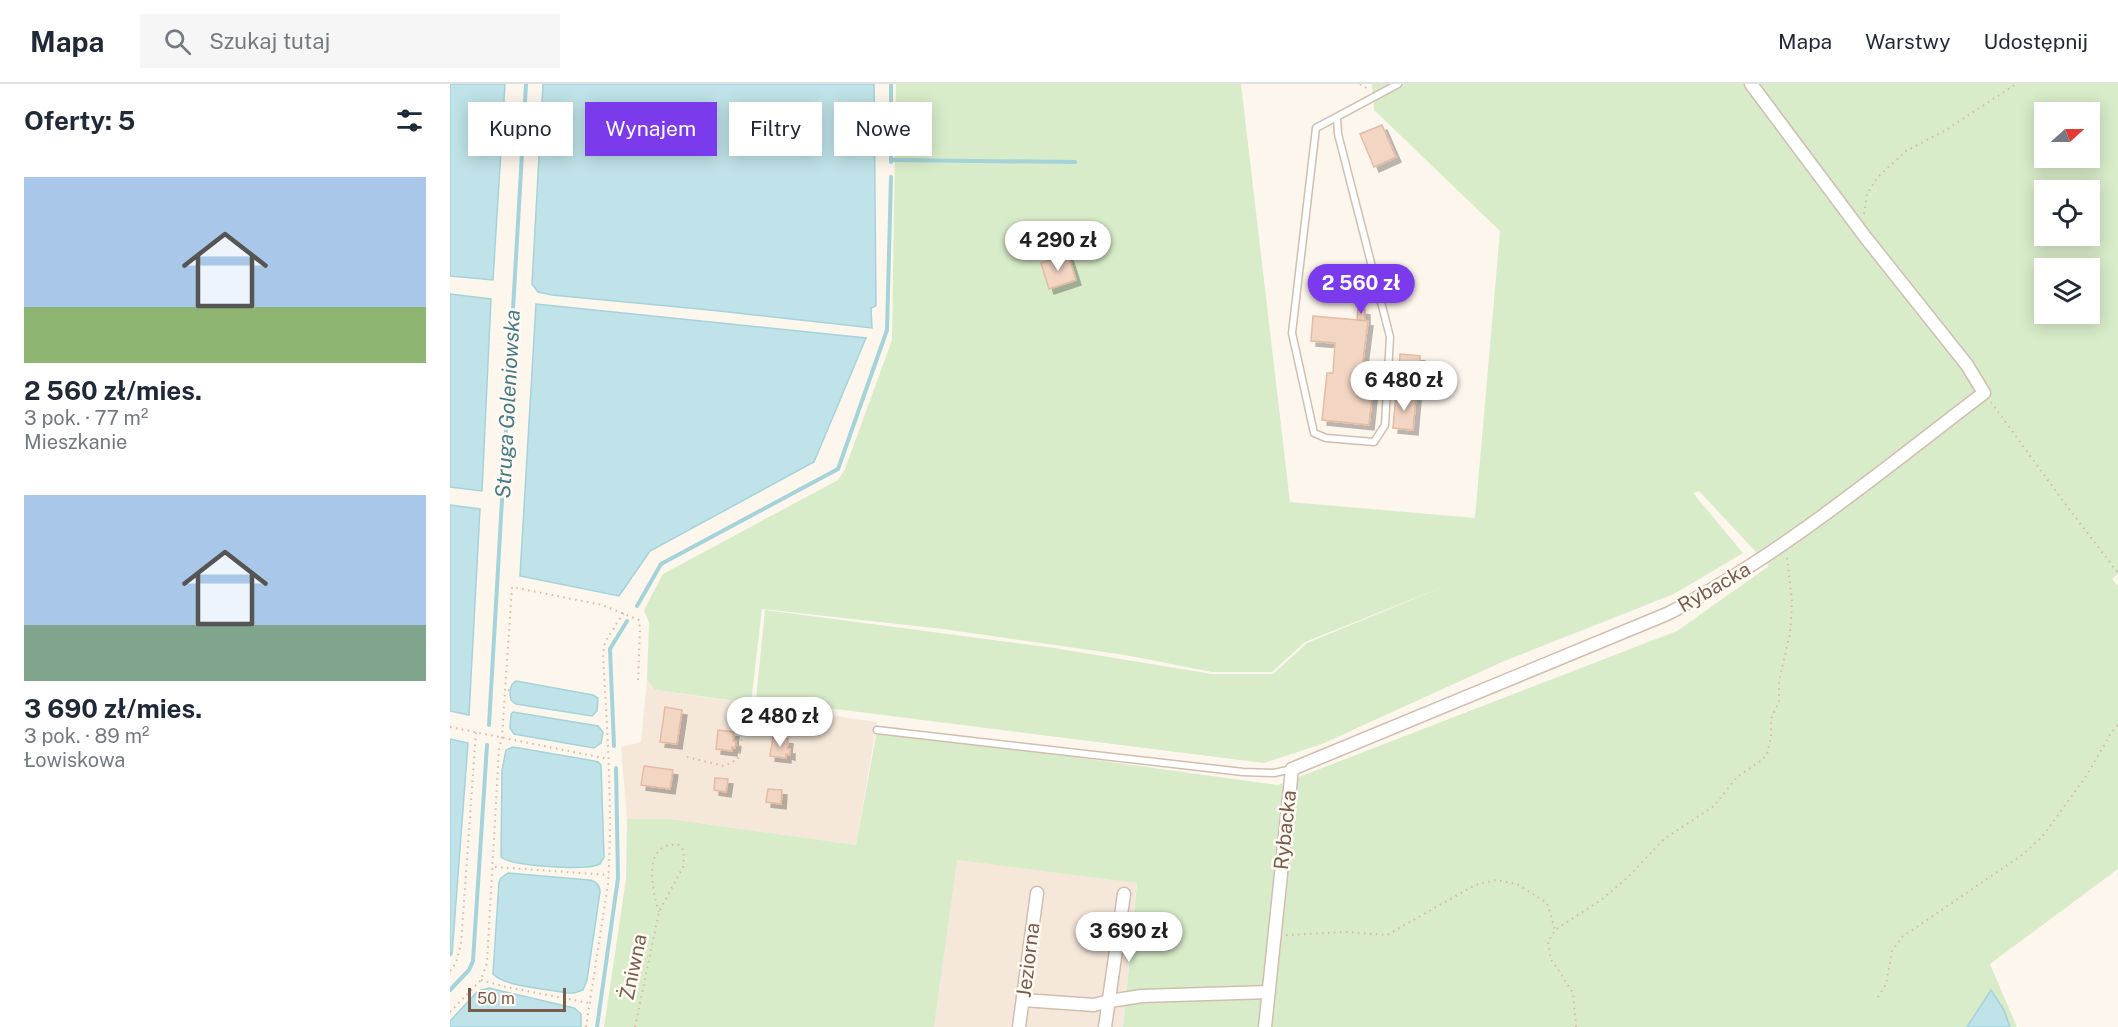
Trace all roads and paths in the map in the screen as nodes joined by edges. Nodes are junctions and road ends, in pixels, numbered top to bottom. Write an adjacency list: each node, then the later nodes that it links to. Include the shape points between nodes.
1 (1398, 84): 4 (lane)
2 (1750, 84): 6 (street, via 1967,365)
3 (2016, 84): 5 (path, via 1906,151 1877,178 1867,194)
4 (1337, 117): 4 (lane, via 1316,128 1292,333 1314,433 1326,438 1374,442 1385,425 1390,337 1338,134)
5 (1863, 217)
6 (1984, 393): 7 (street, Rybacka); 8 (path)
7 (1786, 542): 19 (street, Rybacka, via 1712,591 1668,614); 25 (path, via 1792,602 1790,634 1767,754 1737,777 1714,806 1664,839 1601,900)
8 (2118, 573)
9 (624, 612): 10 (path, via 639,620); 16 (path, via 512,587); 18 (path, via 605,642 603,654)
10 (638, 681)
11 (753, 716): 17 (path, via 744,726 738,759 724,765)
12 (2118, 725): 30 (path, via 2042,837 2022,855 1902,937 1892,951 1886,984)
13 (450, 727): 15 (path)
14 (877, 730): 19 (lane, via 1243,772)
15 (476, 732): 16 (path); 27 (path, via 461,944)
16 (502, 737): 18 (path); 20 (path)
17 (687, 757)
18 (608, 759): 21 (path)
19 (1292, 769): 26 (street, Rybacka)
20 (494, 866): 21 (path); 28 (path, via 487,963)
21 (609, 875): 33 (path)
22 (1037, 893): 31 (street, Jeziorna)
23 (1124, 894): 32 (street)
24 (658, 912): 24 (path, Żniwna, via 650,874 663,847 680,845 682,867); 36 (path, Żniwna)
25 (1555, 930): 26 (path, via 1547,903 1517,884 1496,880 1475,885 1387,935 1347,932); 40 (path, via 1548,942 1551,959 1574,993)
26 (1274, 936): 29 (street, Rybacka)
27 (450, 972)
28 (480, 980): 33 (path); 34 (path)
29 (1269, 992): 32 (street); 39 (street, Rybacka)
30 (1878, 998)
31 (1023, 1000): 32 (street, via 1094,1005); 37 (street, Jeziorna)
32 (1109, 1000): 38 (street)
33 (589, 1003): 35 (path)
34 (450, 1012)
35 (586, 1027)
36 (635, 1027)
37 (1020, 1027)
38 (1105, 1027)
39 (1265, 1027)
40 (1576, 1027)

